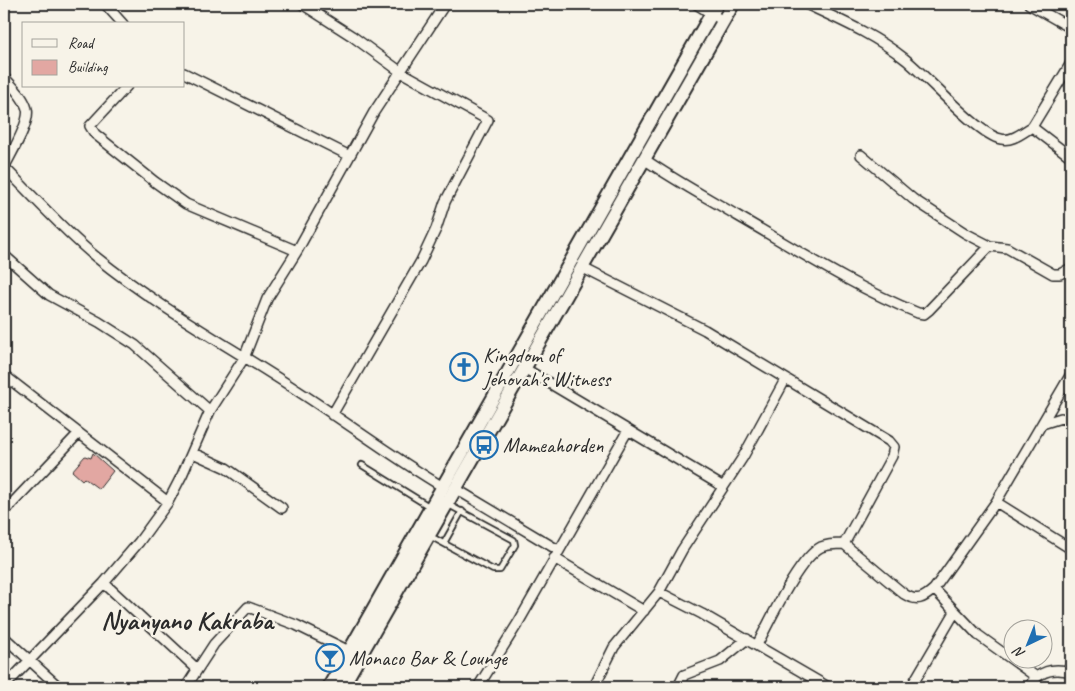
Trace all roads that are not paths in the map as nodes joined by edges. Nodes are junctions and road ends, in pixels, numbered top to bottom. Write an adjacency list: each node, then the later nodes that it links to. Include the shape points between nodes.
1 (105, 4): 12 (street)
2 (302, 4): 10 (street)
3 (321, 4): 10 (street)
4 (444, 4): 15 (street)
5 (696, 4): 9 (street)
6 (733, 4): 11 (street)
7 (806, 4): 19 (street, via 881,41 906,59 991,135 1002,140 1010,139)
8 (1029, 4): 13 (street)
9 (714, 8): 11 (street); 46 (street)
10 (314, 12): 15 (street)
11 (723, 21): 23 (street)
12 (121, 22)
13 (1071, 28)
14 (1071, 63): 19 (street)
15 (401, 72): 20 (street); 37 (street, via 488,120 445,202 421,261)
16 (185, 74): 20 (street)
17 (4, 77): 24 (street, via 28,111)
18 (125, 88): 26 (street, via 90,126 95,134 186,204)
19 (1032, 127): 22 (street)
20 (348, 155): 26 (street)
21 (861, 155): 25 (street, via 913,199)
22 (1071, 156)
23 (644, 159): 25 (street, via 848,281 918,313 924,314 929,310); 28 (street)
24 (4, 167): 30 (street, via 79,243 172,311)
25 (990, 246): 29 (street, via 1007,248 1053,274)
26 (297, 251): 30 (street, via 267,298)
27 (4, 255): 36 (street, via 49,295 135,345)
28 (581, 268): 31 (street); 34 (street, via 705,330)
29 (1071, 268)
30 (244, 358): 36 (street); 37 (street)
31 (524, 368): 41 (street); 46 (street)
32 (1071, 374): 35 (street)
33 (4, 375): 42 (street)
34 (785, 380): 45 (street, via 743,457); 56 (street, via 882,436 894,447 889,464)
35 (1055, 404): 38 (street); 40 (street)
36 (210, 411): 43 (street)
37 (332, 415): 46 (street)
38 (1062, 418): 39 (street); 40 (street)
39 (1071, 421)
40 (1042, 424): 48 (street)
41 (628, 430): 45 (street); 58 (street)
42 (78, 434): 47 (street); 53 (street)
43 (192, 453): 47 (street); 50 (street, via 226,468)
44 (362, 465): 51 (lane)
45 (722, 486): 61 (street)
46 (449, 488): 49 (street); 51 (street); 58 (street)
47 (168, 502): 59 (street)
48 (996, 502): 57 (street); 60 (street)
49 (447, 504): 52 (lane); 54 (street)
50 (282, 508)
51 (431, 508): 67 (street)
52 (462, 511): 55 (lane); 55 (lane, via 514,540 515,545 504,566 493,570)
53 (4, 512)
54 (429, 535): 55 (lane); 76 (street)
55 (444, 543)
56 (844, 544): 60 (street, via 910,598 920,599); 66 (street, via 823,546 807,559)
57 (1071, 548)
58 (556, 554): 62 (street); 77 (street)
59 (104, 583): 68 (street); 69 (street)
60 (934, 589): 63 (street)
61 (659, 592): 62 (street); 65 (street)
62 (644, 611): 78 (street, via 614,647)
63 (955, 612): 71 (street, via 978,635); 81 (street)
64 (4, 637): 68 (street)
65 (747, 639): 66 (street); 79 (street, via 720,661 684,675)
66 (757, 645): 80 (street)
67 (349, 651): 69 (street, via 296,625 248,607 214,644); 75 (street)
68 (29, 661): 72 (street); 73 (street)
69 (197, 669): 74 (street)
70 (1071, 672): 71 (street, via 1056,670)
71 (1035, 676): 82 (street)
72 (4, 686)
73 (59, 687)
74 (186, 687)
75 (328, 687)
76 (342, 687)
77 (478, 687)
78 (594, 687)
79 (678, 687)
80 (828, 687)
81 (912, 687)
82 (1028, 687)

